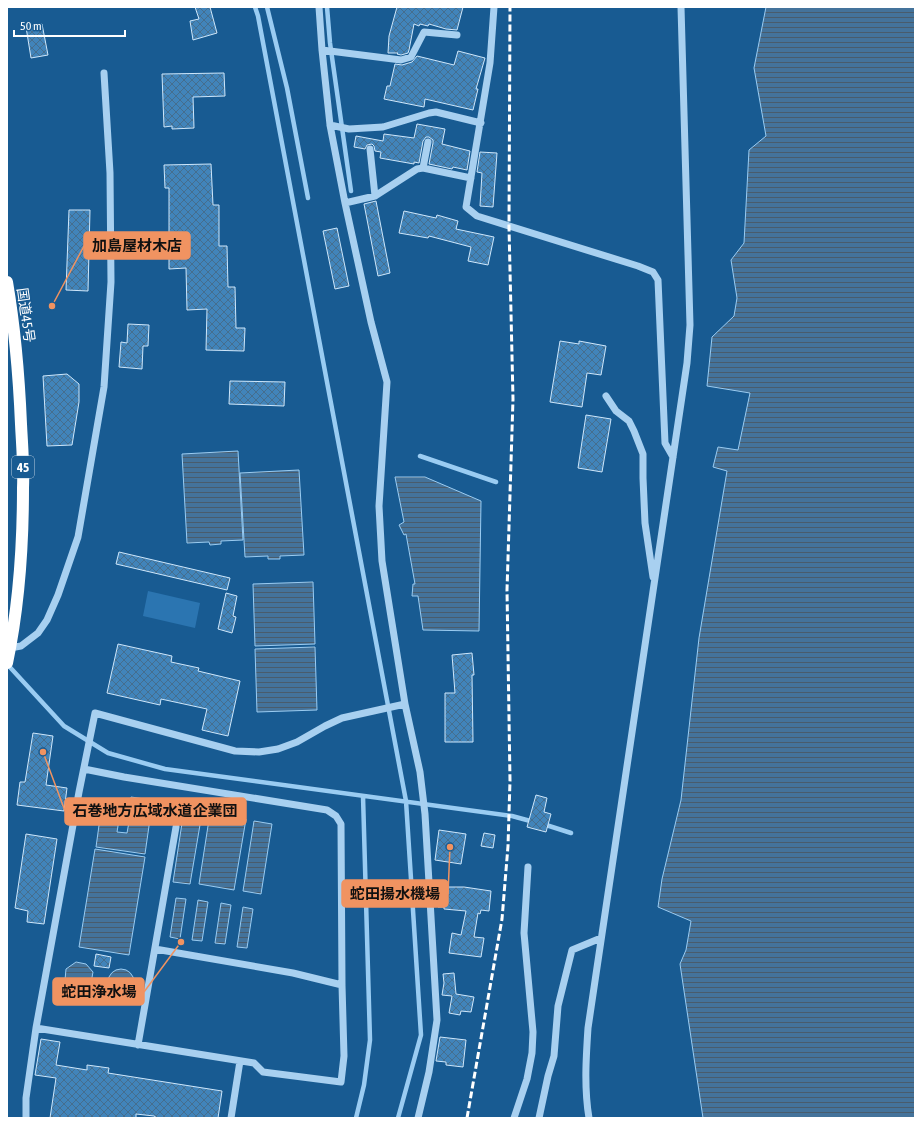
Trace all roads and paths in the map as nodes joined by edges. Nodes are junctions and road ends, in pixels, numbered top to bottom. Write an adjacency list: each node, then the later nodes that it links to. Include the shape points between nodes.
1 (319, 7): 5 (street)
2 (494, 7): 7 (street, via 490,63)
3 (681, 7): 17 (street, via 690,325)
4 (457, 35): 5 (street, via 424,32 411,57 401,60)
5 (323, 50): 8 (street)
6 (104, 73): 19 (street, via 110,173 111,282 104,387 78,537 58,595 38,633)
7 (480, 123): 8 (street, via 436,112 389,126 349,129); 12 (street)
8 (330, 125): 14 (street)
9 (428, 142): 11 (street)
10 (370, 149): 13 (street)
11 (423, 168): 12 (street); 13 (street, via 417,168)
12 (472, 178): 17 (street, via 466,207 477,216 638,266 652,272 658,280 664,443)
13 (375, 196): 14 (street)
14 (345, 203): 20 (street, via 387,382 379,506 382,561)
15 (7, 282): 19 (highway, 国道45号 / 45, via 14,320 24,487 20,555)
16 (606, 396): 18 (street, via 616,411 629,421 643,454 645,523)
17 (673, 457): 18 (street)
18 (654, 585): 24 (street)
19 (9, 654)
20 (405, 704): 21 (street, via 342,718 297,742 259,752 235,751 95,713); 32 (street, via 420,772 425,814 436,1020 429,1072)
21 (84, 768): 26 (street, via 124,778 327,810 336,816 341,824); 27 (street)
22 (176, 827): 25 (street)
23 (528, 867): 33 (street, via 524,933 533,1032 532,1053 527,1079)
24 (601, 938): 34 (street, via 572,950 558,1006 554,1056); 35 (street, via 585,1065)
25 (155, 949): 26 (street, via 293,973); 28 (street)
26 (342, 985): 29 (street, via 344,1056 341,1082 264,1072 254,1064)
27 (36, 1028): 28 (street); 30 (street, via 26,1098)
28 (138, 1045): 29 (street)
29 (240, 1061): 31 (street)
30 (26, 1118)
31 (231, 1118)
32 (418, 1118)
33 (514, 1118)
34 (539, 1118)
35 (589, 1118)

